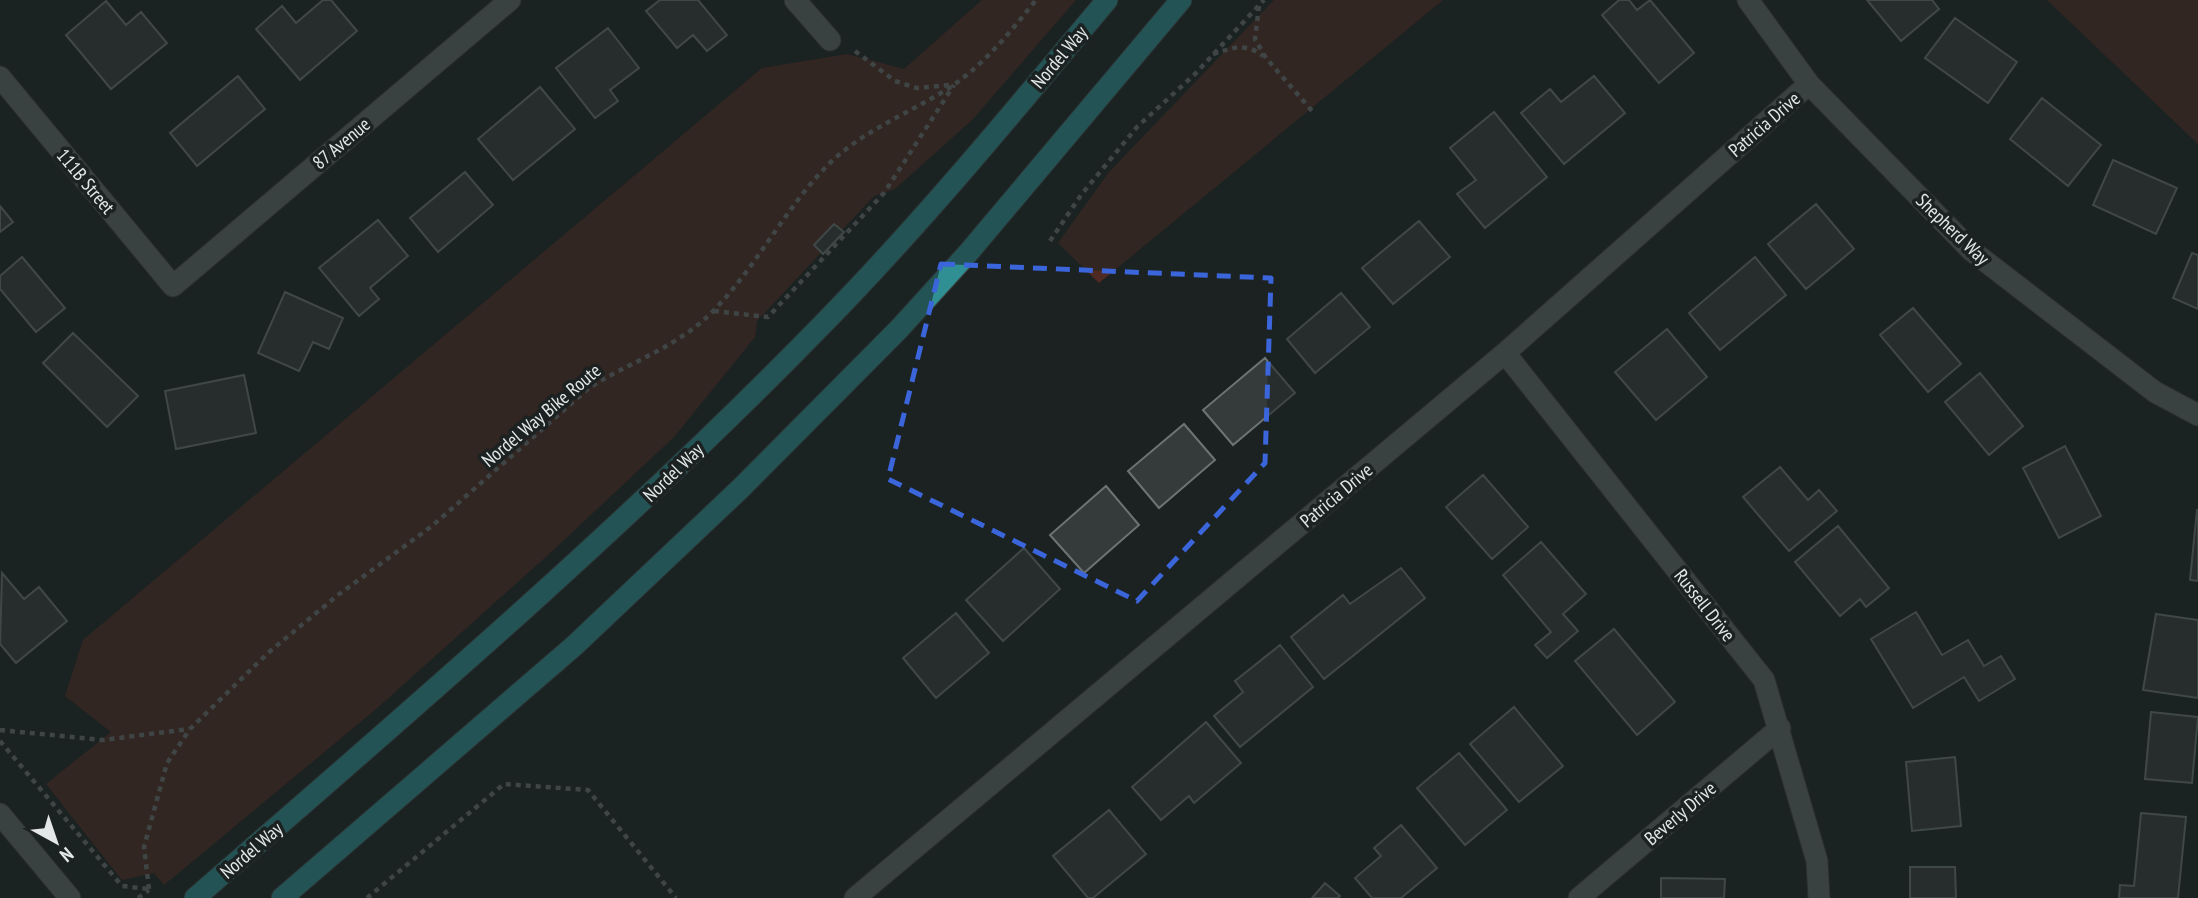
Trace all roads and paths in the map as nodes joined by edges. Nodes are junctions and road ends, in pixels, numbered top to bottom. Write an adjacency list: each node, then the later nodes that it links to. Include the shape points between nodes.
1 (510, 0): 17 (street, 87 Avenue)
2 (795, 0): 9 (street)
3 (1037, 0): 13 (path, Nordel Way Bike Route, via 981,63)
4 (1107, 0): 29 (main road, Nordel Way, via 908,231 755,392 530,607)
5 (1181, 0): 30 (main road, via 969,252 740,489 574,646)
6 (1264, 0): 8 (path)
7 (1748, 0): 14 (street, Shepherd Way)
8 (1259, 5): 10 (path); 11 (path, via 1255,39)
9 (830, 40): 13 (path, via 864,55 895,81 917,88)
10 (1211, 54): 11 (path, via 1252,47); 16 (path, via 1137,127)
11 (1266, 58): 15 (path)
12 (0, 77): 17 (street, 111B Street)
13 (954, 84): 18 (path, Nordel Way Bike Route, via 883,124 833,161); 18 (path, via 884,193 768,317)
14 (1809, 84): 19 (street, Patricia Drive); 20 (street, Shepherd Way, via 1972,251 2155,392)
15 (1312, 112)
16 (1050, 241)
17 (173, 286)
18 (714, 311): 22 (path, Nordel Way Bike Route, via 671,345 589,388 432,526 270,652)
19 (1506, 353): 21 (street, Russell Drive, via 1764,680); 33 (street, Patricia Drive)
20 (2198, 415)
21 (1780, 728): 34 (street, Beverly Drive); 35 (street, Russell Drive, via 1817,861)
22 (190, 729): 23 (path, via 103,740); 26 (path, Nordel Way Bike Route, via 167,763 144,847)
23 (0, 730)
24 (0, 741): 26 (path, via 122,886)
25 (0, 814): 27 (street)
26 (149, 889): 28 (path)
27 (70, 898)
28 (138, 898)
29 (195, 898)
30 (282, 898)
31 (367, 898): 32 (path, via 504,784 588,790)
32 (676, 898)
33 (855, 898)
34 (1579, 898)
35 (1819, 898)

